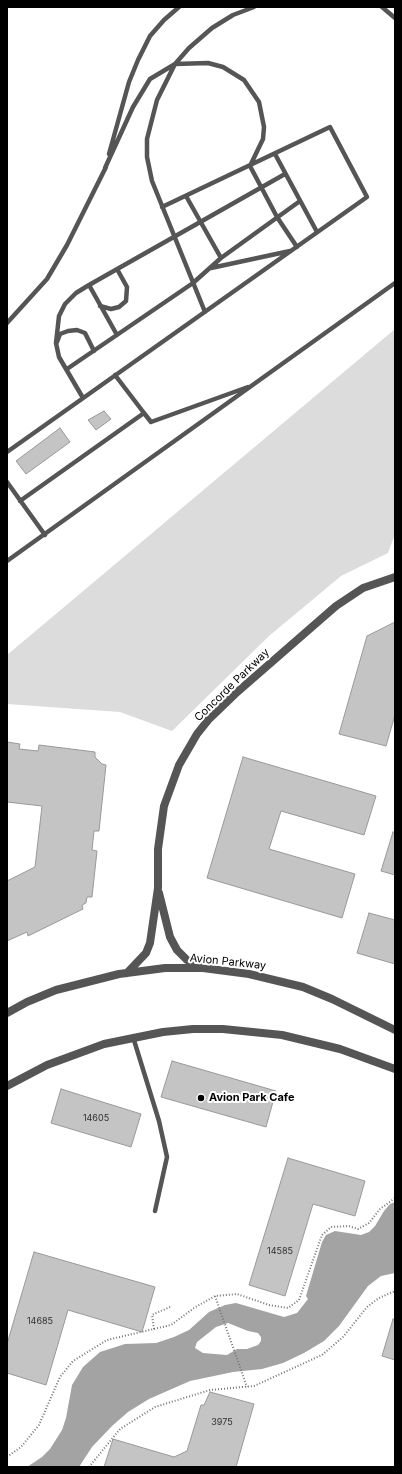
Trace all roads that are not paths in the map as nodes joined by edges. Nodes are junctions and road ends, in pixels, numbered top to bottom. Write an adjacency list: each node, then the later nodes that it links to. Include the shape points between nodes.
1 (179, 7): 8 (lane, via 150,36 138,60 129,82)
2 (254, 7): 5 (lane, via 233,15 212,28)
3 (382, 7): 4 (lane)
4 (395, 18)
5 (175, 64): 7 (lane, via 208,63 223,67 244,80 253,92 259,102 264,127 263,139); 8 (lane, via 150,80 142,90); 13 (lane, via 156,100 148,139 147,157 152,181)
6 (275, 154): 7 (lane); 9 (lane); 16 (lane, via 330,127 367,197)
7 (250, 166): 10 (lane); 11 (lane)
8 (105, 168): 28 (lane, via 68,245 47,279)
9 (285, 174): 10 (lane); 12 (lane)
10 (261, 188): 14 (lane); 15 (lane)
11 (186, 196): 13 (lane); 15 (lane)
12 (300, 201): 14 (lane); 16 (lane)
13 (162, 207): 17 (lane)
14 (278, 218): 18 (lane); 20 (lane)
15 (200, 222): 17 (lane); 20 (lane)
16 (317, 232): 18 (lane)
17 (174, 237): 22 (lane); 23 (lane)
18 (297, 247): 19 (lane)
19 (291, 250): 21 (lane); 27 (lane)
20 (221, 258): 21 (lane)
21 (210, 268): 23 (lane)
22 (117, 269): 25 (lane); 26 (lane, via 127,287 126,301 111,309)
23 (193, 283): 27 (lane); 29 (lane)
24 (395, 283): 34 (lane)
25 (89, 285): 26 (lane); 30 (lane, via 65,304 59,316)
26 (100, 306): 29 (lane)
27 (205, 312): 33 (lane)
28 (7, 323)
29 (117, 335): 31 (lane)
30 (56, 343): 31 (lane, via 60,334 77,330 85,334); 32 (lane, via 59,357)
31 (94, 351): 32 (lane)
32 (67, 369): 35 (lane)
33 (115, 375): 35 (lane); 36 (lane)
34 (253, 385): 36 (lane, via 151,422); 40 (lane)
35 (83, 398): 37 (lane)
36 (144, 413): 39 (lane)
37 (7, 452)
38 (7, 482): 39 (lane)
39 (20, 501): 40 (lane)
40 (45, 535): 41 (lane)
41 (7, 561)
42 (395, 576): 43 (street, Concorde Parkway, via 363,588 336,606 209,719 179,765 164,806 158,849)
43 (158, 888): 44 (street, Concorde Parkway, via 170,937 177,950 186,960); 45 (street, Concorde Parkway, via 150,944)
44 (203, 968): 45 (street, Avion Parkway, via 165,968); 47 (street, Avion Parkway, via 249,974 303,987)
45 (127, 973): 46 (street, Avion Parkway, via 56,990)
46 (7, 1013)
47 (395, 1030)
48 (133, 1037): 49 (street, via 193,1029 252,1031 311,1041); 50 (street, via 75,1053); 51 (lane, via 159,1120 166,1157)
49 (395, 1069)
50 (7, 1086)
51 (155, 1211)

